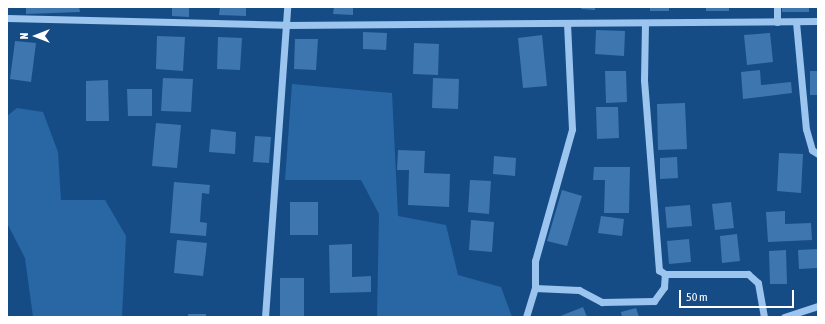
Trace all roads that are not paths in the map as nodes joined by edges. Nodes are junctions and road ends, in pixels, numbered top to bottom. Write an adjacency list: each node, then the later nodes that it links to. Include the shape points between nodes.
1 (287, 7): 9 (street)
2 (777, 7): 5 (street)
3 (7, 18): 9 (street)
4 (818, 21): 6 (street)
5 (777, 22): 6 (street); 8 (street)
6 (796, 22): 10 (street, via 806,129 812,150)
7 (567, 23): 8 (street); 9 (street); 12 (street, via 572,129 536,261)
8 (645, 23): 11 (street, via 644,80 655,241 657,263)
9 (285, 25): 14 (street)
10 (818, 154)
11 (665, 274): 12 (street, via 664,287 654,301 648,302 602,302 579,290); 16 (street, via 748,274 758,283)
12 (535, 288): 15 (street)
13 (818, 306): 17 (street)
14 (265, 317)
15 (526, 317)
16 (764, 317)
17 (784, 317)

